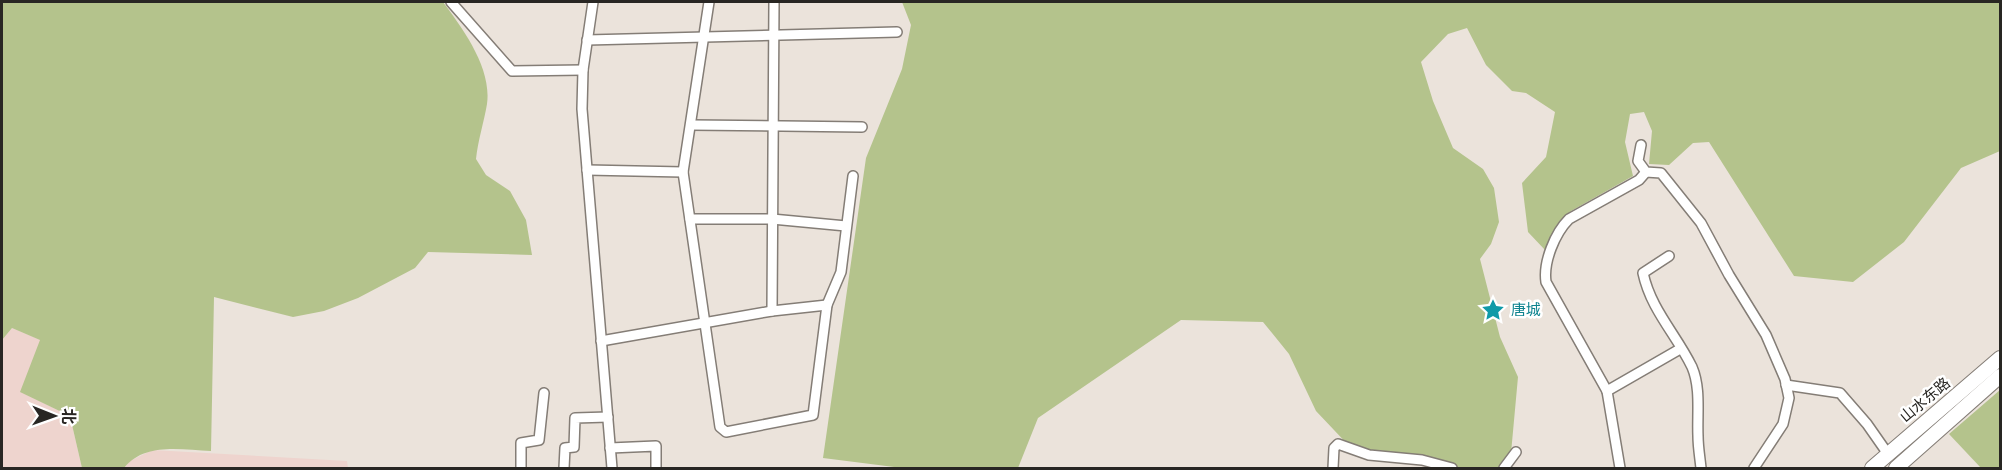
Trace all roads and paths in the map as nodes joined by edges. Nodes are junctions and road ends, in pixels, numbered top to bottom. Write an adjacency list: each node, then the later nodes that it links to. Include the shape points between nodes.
1 (451, 2): 9 (street, via 512,71)
2 (593, 2): 8 (street)
3 (709, 2): 7 (street)
4 (774, 2): 6 (street)
5 (897, 32): 6 (street)
6 (774, 35): 7 (street); 10 (street)
7 (704, 37): 8 (street); 11 (street)
8 (587, 40): 9 (street)
9 (583, 70): 14 (street)
10 (772, 124): 11 (street); 12 (street); 19 (street)
11 (691, 125): 15 (street)
12 (862, 127)
13 (1641, 145): 16 (street, via 1638,161)
14 (587, 170): 15 (street); 25 (street)
15 (683, 172): 18 (street)
16 (1646, 172): 29 (street, via 1661,173 1701,223 1766,335); 30 (street, via 1639,180 1569,219 1544,270 1546,282)
17 (853, 177): 20 (street)
18 (690, 219): 19 (street); 24 (street)
19 (772, 219): 20 (street); 23 (street)
20 (846, 226): 22 (street, via 840,272)
21 (1669, 256): 26 (street, via 1643,273 1647,290)
22 (827, 305): 23 (street); 24 (street, via 812,417 726,432 720,427)
23 (771, 311): 24 (street)
24 (705, 323): 25 (street)
25 (601, 341): 32 (street)
26 (1680, 350): 30 (street); 44 (street, via 1692,368 1698,399)
27 (2001, 358): 35 (highway, 山水东路)
28 (2001, 376): 47 (highway, 山水东路)
29 (1786, 385): 35 (street, via 1840,393); 45 (street, via 1789,398 1783,424)
30 (1607, 391): 43 (street)
31 (544, 393): 36 (street, via 539,440 521,443)
32 (608, 417): 33 (street); 37 (street, via 575,418 574,447 565,448)
33 (610, 448): 38 (street); 39 (street, via 656,446)
34 (1516, 452): 42 (street)
35 (1888, 454): 46 (highway, 山水东路)
36 (521, 468)
37 (564, 468)
38 (612, 468)
39 (656, 468)
40 (1333, 468): 41 (street, via 1334,448 1338,444 1369,455 1422,460)
41 (1452, 468)
42 (1504, 468)
43 (1620, 468)
44 (1701, 468)
45 (1754, 468)
46 (1872, 468)
47 (1896, 468)

